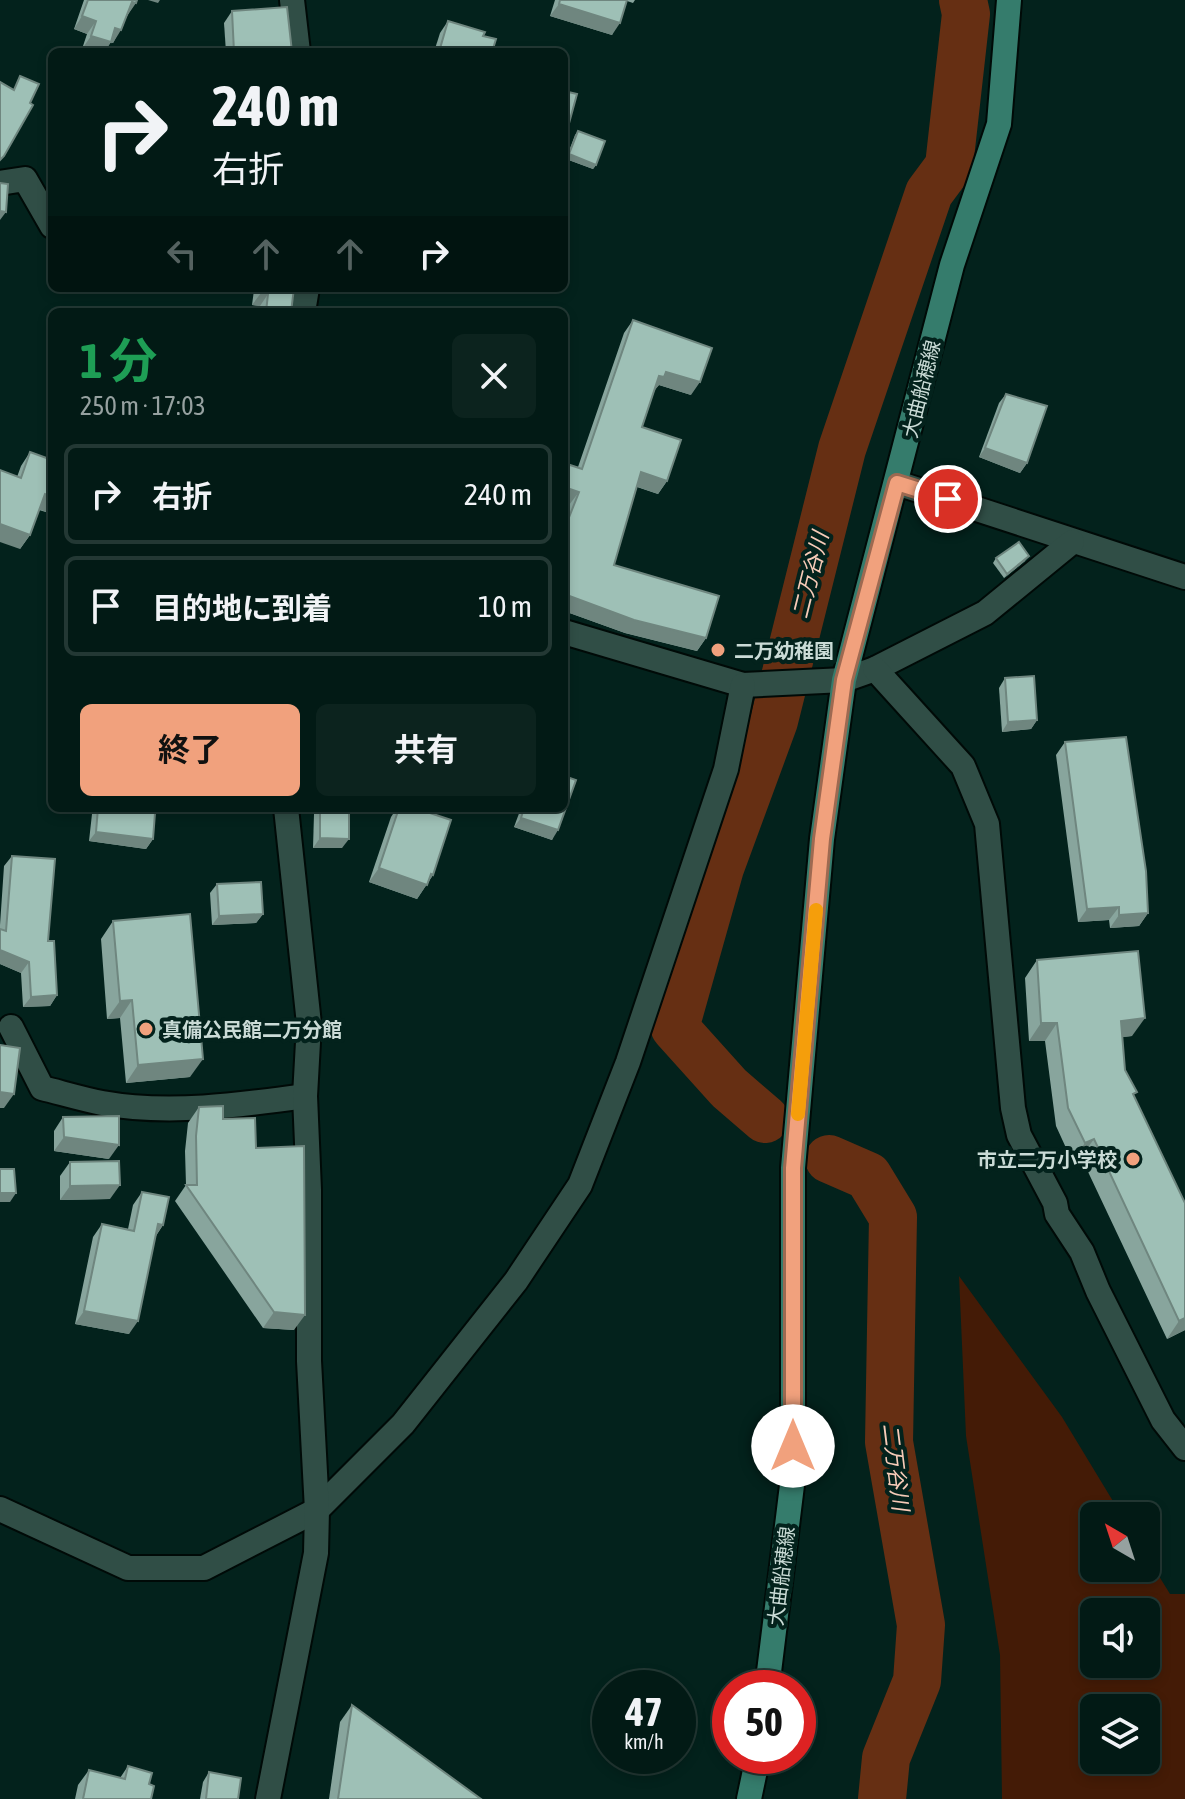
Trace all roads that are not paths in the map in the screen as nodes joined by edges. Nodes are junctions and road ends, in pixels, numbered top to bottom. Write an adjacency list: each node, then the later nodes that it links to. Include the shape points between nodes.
1 (292, 0): 3 (street)
2 (1009, 0): 6 (main road, 大曲船穂線, via 999,124 952,265)
3 (298, 48)
4 (0, 183): 5 (street, via 25,179)
5 (48, 219)
6 (897, 483): 7 (street); 11 (main road, 大曲船穂線)
7 (1072, 542): 8 (street); 10 (street, via 985,613)
8 (1185, 577)
9 (568, 633): 12 (street)
10 (875, 669): 11 (street); 16 (street, via 963,766 987,824 1019,1135 1163,1420)
11 (844, 680): 12 (street); 19 (main road, 大曲船穂線, via 822,839 793,1168 793,1477)
12 (743, 685): 18 (street, via 721,783 628,1062 580,1185 516,1281 403,1424)
13 (286, 812): 15 (street, via 309,1024)
14 (11, 1027): 15 (street, via 42,1088 104,1103 169,1108)
15 (305, 1096): 18 (street)
16 (1185, 1448)
17 (0, 1509): 18 (street, via 128,1568 204,1568)
18 (317, 1510): 21 (street, via 316,1553)
19 (769, 1670)
20 (754, 1774): 22 (main road)
21 (268, 1799)
22 (749, 1799)

